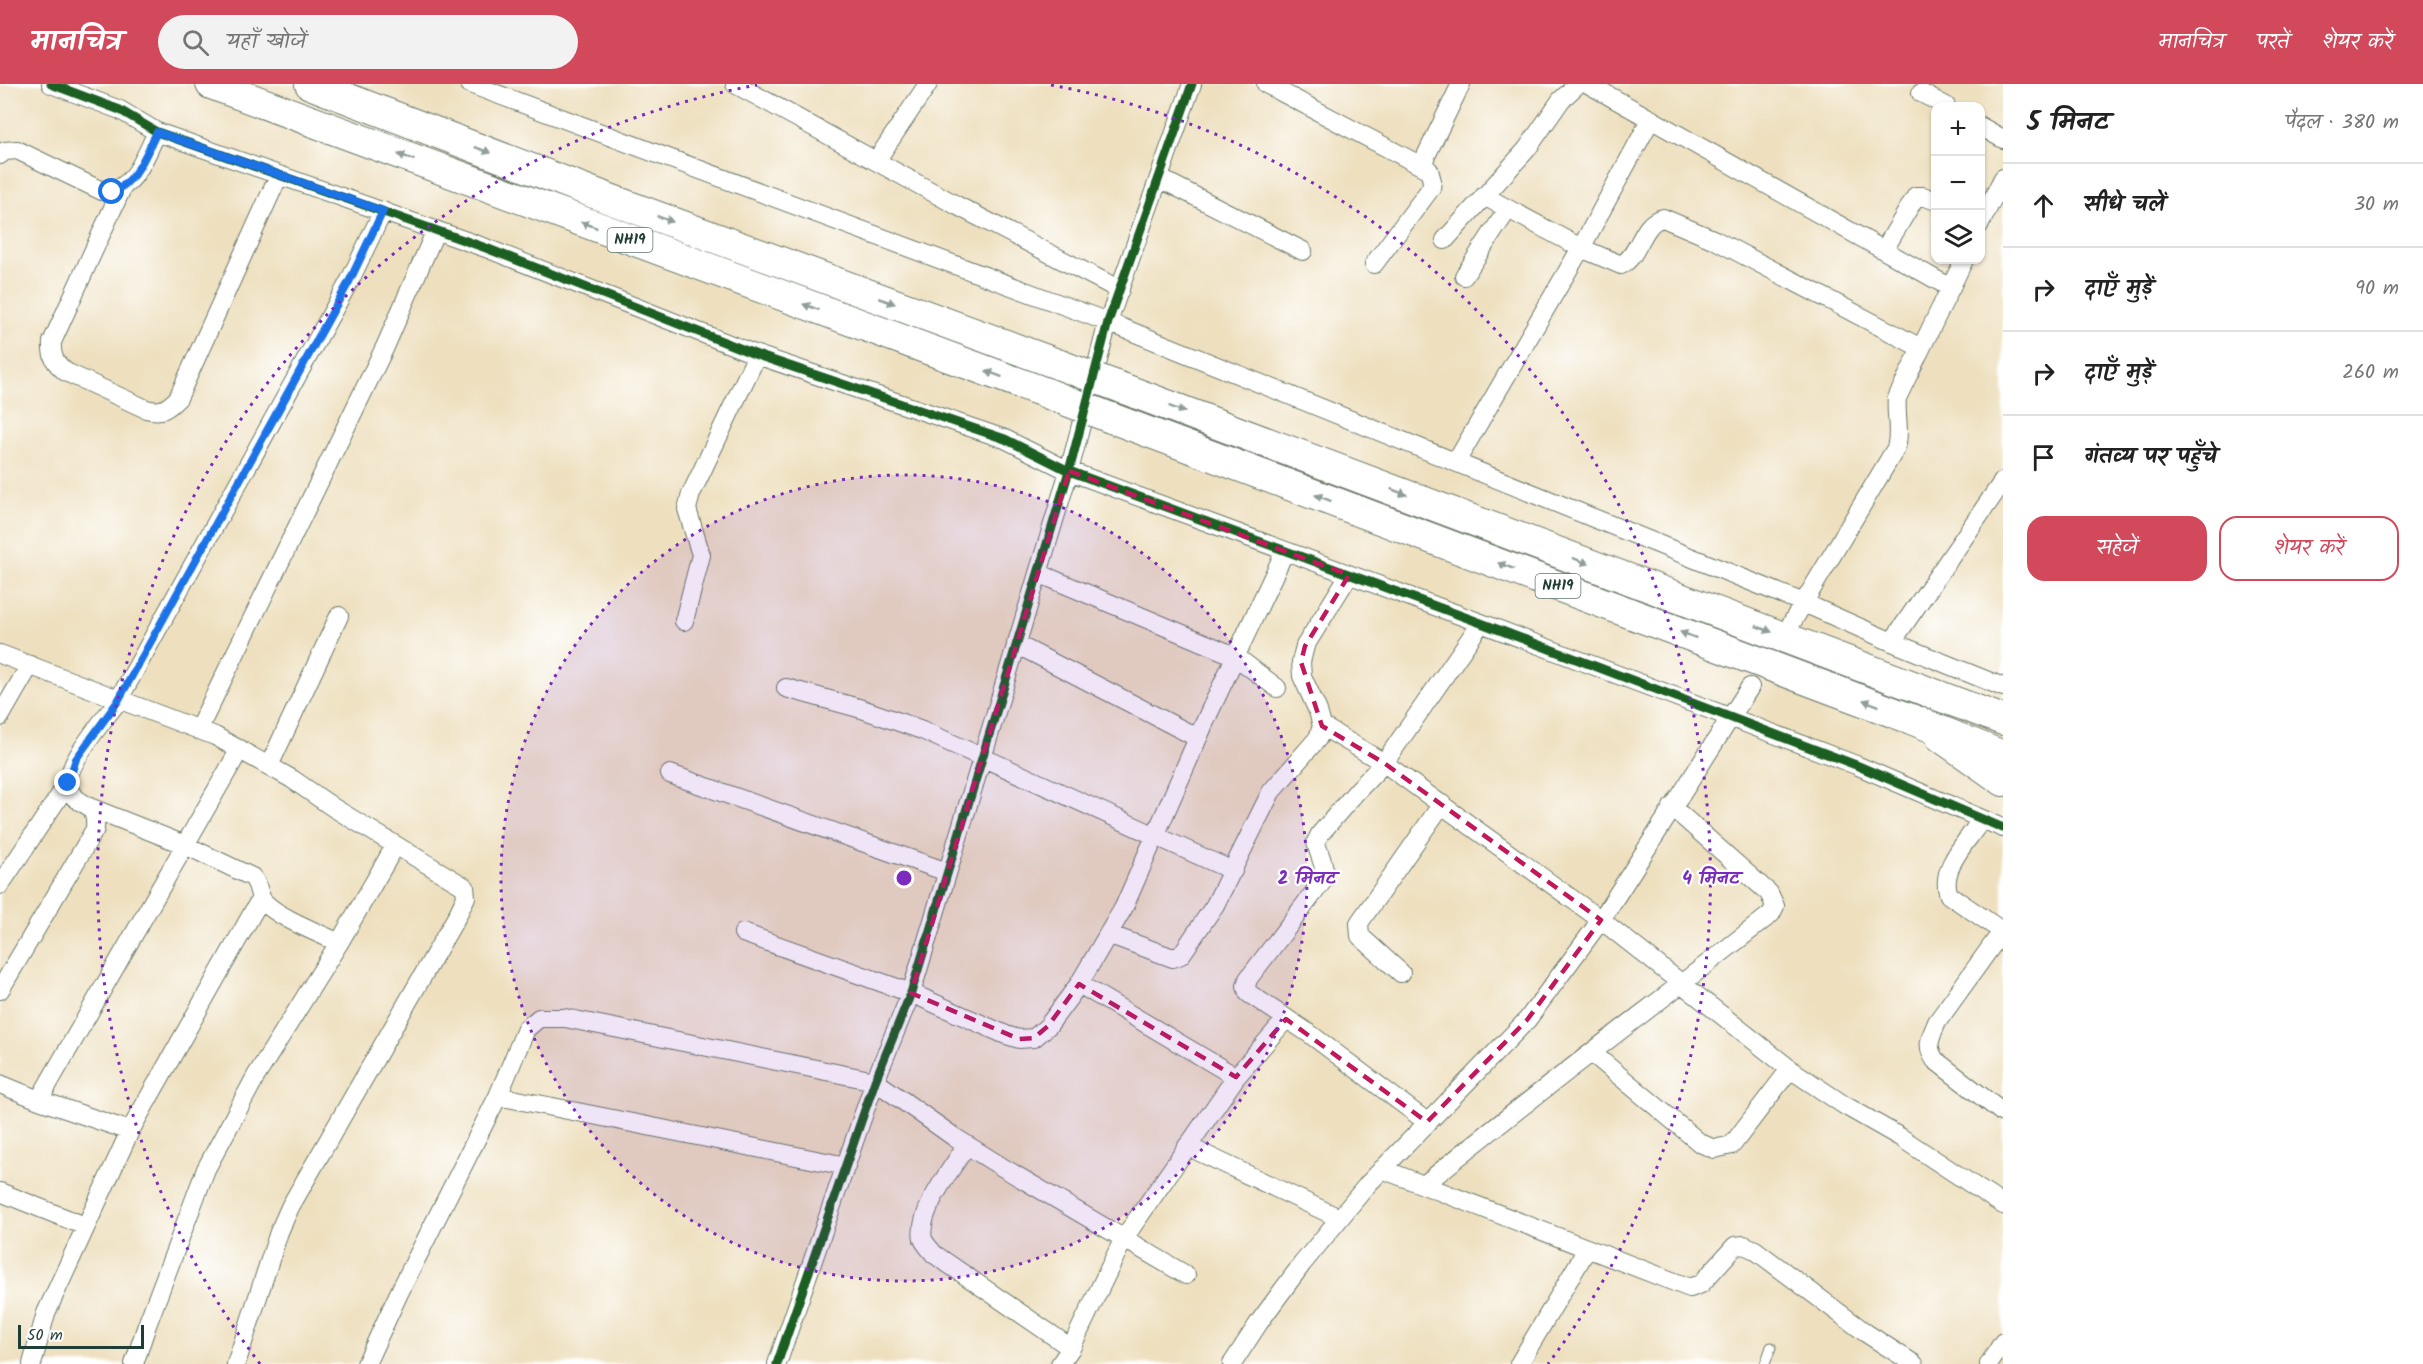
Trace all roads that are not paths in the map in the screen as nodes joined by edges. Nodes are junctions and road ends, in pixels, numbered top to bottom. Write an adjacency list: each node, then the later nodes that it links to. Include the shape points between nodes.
1 (51, 84): 17 (street, via 120,110)
2 (211, 84): 68 (highway, NH19, one-way to 2, bridge)
3 (310, 84): 67 (highway, NH19, one-way to 67, bridge)
4 (470, 84): 12 (street)
5 (735, 84): 20 (street)
6 (928, 84): 20 (street)
7 (1192, 84): 23 (street)
8 (1266, 84): 21 (street)
9 (1461, 84): 21 (street)
10 (1578, 84): 26 (street)
11 (1590, 84): 15 (street)
12 (492, 88): 41 (street)
13 (1921, 93): 14 (street)
14 (1938, 102)
15 (1651, 119): 33 (street); 34 (street)
16 (1985, 129): 18 (street)
17 (157, 132): 22 (street); 25 (street, via 133,178)
18 (2003, 139)
19 (0, 155): 25 (street, via 17,150 102,191)
20 (876, 161): 40 (street)
21 (1422, 164): 36 (street, via 1429,170 1431,188)
22 (279, 175): 25 (street, via 178,398 166,410 156,411 146,410 66,372 51,355 52,342); 29 (street)
23 (1159, 178): 35 (street); 40 (street)
24 (2003, 178): 30 (street)
25 (123, 188)
26 (1484, 196): 28 (street); 32 (street)
27 (1931, 199): 34 (street, via 1916,196 1911,201)
28 (1508, 209): 33 (street); 38 (street)
29 (383, 211): 31 (street); 64 (street, via 350,280)
30 (1985, 213)
31 (436, 230): 43 (street); 70 (street, via 385,347)
32 (1445, 240)
33 (1581, 248): 42 (street, via 1621,265 1628,262 1651,223 1663,218 1715,240); 44 (street)
34 (1884, 250): 39 (street)
35 (1303, 251)
36 (1374, 264)
37 (1962, 264): 39 (street)
38 (1464, 276)
39 (1951, 288): 42 (street)
40 (1119, 290): 41 (street)
41 (1108, 322): 44 (street); 45 (street)
42 (1921, 348): 50 (street, via 1897,398 1900,434 1896,448)
43 (757, 355): 45 (street, via 1005,439); 52 (street, via 691,494 687,509 701,555)
44 (1456, 462): 50 (street)
45 (1069, 471): 47 (street); 48 (street)
46 (2003, 481): 55 (street)
47 (1285, 551): 49 (street); 58 (street)
48 (1038, 573): 56 (street); 58 (street)
49 (1349, 575): 53 (street); 69 (street, via 1305,646 1301,662 1302,676)
50 (1804, 603): 54 (street); 55 (street)
51 (339, 616): 76 (street)
52 (684, 621)
53 (1481, 623): 66 (street); 75 (street)
54 (1791, 624)
55 (1892, 642): 61 (street)
56 (1016, 644): 71 (street); 73 (street)
57 (0, 654): 59 (street)
58 (1235, 656): 63 (street); 71 (street)
59 (30, 665): 64 (street); 65 (street)
60 (1750, 687): 66 (street)
61 (2003, 687)
62 (786, 688): 73 (street, via 896,720)
63 (1277, 688)
64 (118, 701): 70 (street); 78 (street, via 76,759)
65 (0, 717)
66 (1731, 717): 81 (street); 83 (street, via 1897,781)
67 (1998, 717)
68 (1911, 719): 74 (highway, NH19); 79 (main road)
69 (1322, 726): 75 (street); 88 (street, via 1318,738 1271,792)
70 (198, 730): 72 (street)
71 (1197, 738): 85 (street)
72 (240, 749): 76 (street); 86 (street)
73 (982, 756): 85 (street); 89 (street)
74 (2003, 756)
75 (1384, 763): 80 (street); 102 (street, via 1320,834 1316,842 1325,866 1322,882 1248,980 1248,993)
76 (269, 766): 87 (street)
77 (670, 774): 89 (street)
78 (68, 783): 82 (street, via 71,793); 90 (street)
79 (2003, 783)
80 (1442, 804): 92 (street); 97 (street, via 1359,923 1360,936)
81 (1672, 807): 92 (street); 99 (street, via 1769,893 1775,906)
82 (92, 808): 86 (street); 100 (street, via 95,829)
83 (1982, 819): 84 (street); 93 (street, via 1952,863 1946,887 1949,895)
84 (2003, 828)
85 (1155, 837): 88 (street); 95 (street, via 1136,884)
86 (185, 845): 91 (street, via 252,877 258,883); 109 (street)
87 (395, 846): 96 (street); 130 (street, via 458,881 465,887 466,897 290,1207)
88 (1233, 871): 95 (street, via 1181,955 1161,955)
89 (947, 872): 101 (street)
90 (0, 885)
91 (261, 898): 96 (street, via 272,909); 112 (street)
92 (1601, 920): 99 (street); 111 (street, via 1527,1020)
93 (2003, 931): 110 (street, via 1937,1022 1929,1051 1935,1060)
94 (743, 933): 101 (street)
95 (1108, 934): 98 (street)
96 (339, 943): 129 (street, via 256,1076 206,1169)
97 (1401, 973)
98 (1079, 984): 101 (street, via 1048,1026 1034,1038 1019,1039); 105 (street)
99 (1681, 985): 103 (street); 104 (street)
100 (0, 990)
101 (911, 993): 106 (street)
102 (1286, 1019): 105 (street); 111 (street)
103 (1592, 1053): 104 (street, via 1700,1143 1714,1149 1732,1145); 117 (street, via 1506,1116)
104 (1790, 1069): 119 (street)
105 (1236, 1077): 114 (street)
106 (874, 1081): 108 (street, via 631,1030 549,1017 531,1023 526,1029); 113 (street); 115 (street)
107 (0, 1084): 109 (street)
108 (498, 1096): 115 (street); 131 (street)
109 (39, 1101): 112 (street)
110 (2003, 1113)
111 (1427, 1122): 116 (street)
112 (130, 1131): 121 (street)
113 (967, 1145): 122 (street); 127 (street, via 932,1200 923,1223 923,1240 934,1254)
114 (1187, 1146): 120 (street); 122 (street)
115 (846, 1166): 132 (street)
116 (1382, 1169): 117 (street); 120 (street)
117 (1424, 1185): 123 (street)
118 (0, 1192): 121 (street)
119 (2003, 1205)
120 (1339, 1218): 134 (street)
121 (85, 1226): 128 (street, via 46,1313)
122 (1124, 1238): 124 (street); 127 (street)
123 (1587, 1249): 135 (street); 137 (street, via 1689,1288 1701,1284 1735,1245 1744,1245)
124 (1186, 1275)
125 (2003, 1342): 138 (street)
126 (1771, 1347): 136 (lane)
127 (1071, 1348): 133 (street)
128 (32, 1364)
129 (134, 1364)
130 (236, 1364)
131 (366, 1364)
132 (777, 1364)
133 (1060, 1364)
134 (1232, 1364)
135 (1519, 1364)
136 (1765, 1364)
137 (1914, 1364)
138 (1989, 1364)

